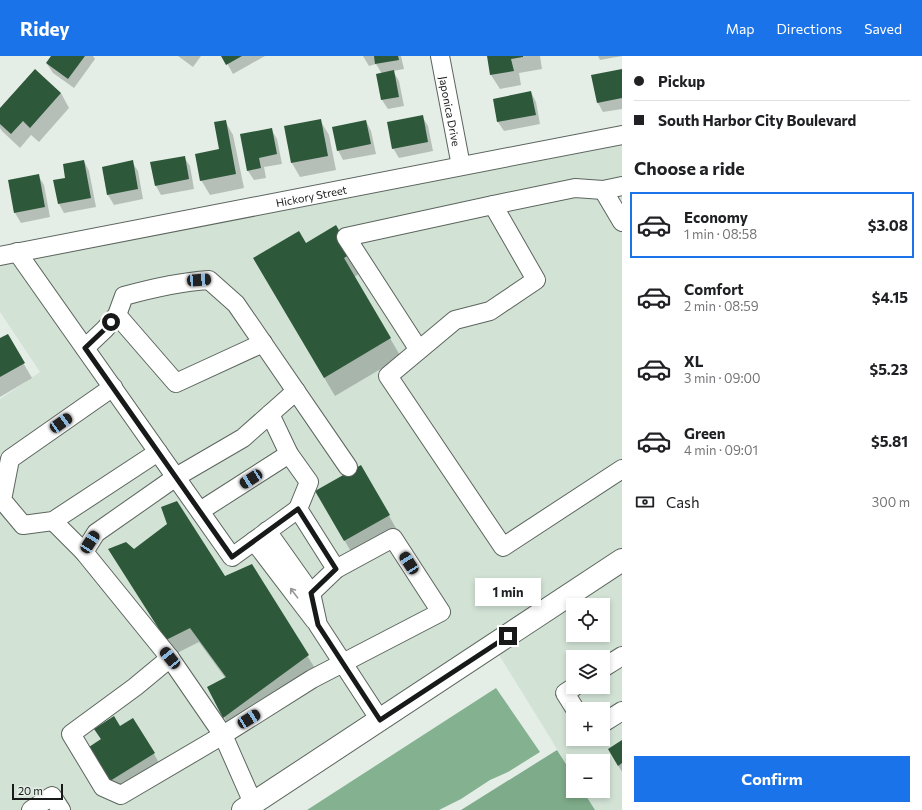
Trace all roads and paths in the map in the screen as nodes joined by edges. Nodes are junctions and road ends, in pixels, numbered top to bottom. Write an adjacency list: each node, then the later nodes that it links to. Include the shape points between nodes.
1 (440, 56): 3 (street, Japonica Drive)
2 (622, 135): 3 (street, Hickory Street)
3 (461, 166): 8 (street, Hickory Street)
4 (622, 186): 5 (street)
5 (603, 190): 6 (street, via 575,188); 7 (street)
6 (493, 205): 12 (street, via 536,280 490,311 455,320); 12 (street, via 346,237)
7 (622, 222)
8 (9, 254): 11 (street)
9 (117, 315): 10 (street, via 176,383); 10 (street, via 124,296 189,281 209,280 236,304); 11 (street)
10 (263, 343): 14 (street)
11 (85, 348): 13 (street)
12 (419, 350): 19 (street, via 388,376 503,547)
13 (113, 387): 16 (street); 23 (street, via 10,459 2,500 23,525)
14 (296, 391): 15 (street); 18 (street)
15 (270, 414): 17 (street); 20 (street, via 243,438)
16 (158, 452): 20 (street); 23 (street)
17 (289, 454): 21 (street, via 309,482); 22 (street)
18 (348, 467)
19 (622, 469)
20 (176, 477): 22 (street); 25 (street, via 96,532)
21 (298, 509): 24 (street); 27 (street)
22 (200, 511): 24 (street, via 232,557)
23 (53, 521): 25 (street)
24 (261, 536): 28 (street); 29 (street, one-way to 24)
25 (84, 552): 31 (street)
26 (622, 560): 38 (main road)
27 (336, 569): 28 (street); 32 (street, via 393,538 441,612)
28 (311, 593): 29 (street)
29 (318, 625): 32 (street)
30 (622, 656): 33 (street)
31 (170, 658): 39 (street); 39 (street, via 71,734 103,787 121,795)
32 (343, 663): 38 (street); 39 (street, via 312,679)
33 (610, 664)
34 (566, 692): 35 (street)
35 (571, 702)
36 (622, 711): 37 (street)
37 (610, 719)
38 (380, 720): 40 (main road)
39 (223, 735): 40 (street)
40 (248, 807)
41 (31, 810): 42 (street, via 52,796)
42 (61, 810)

